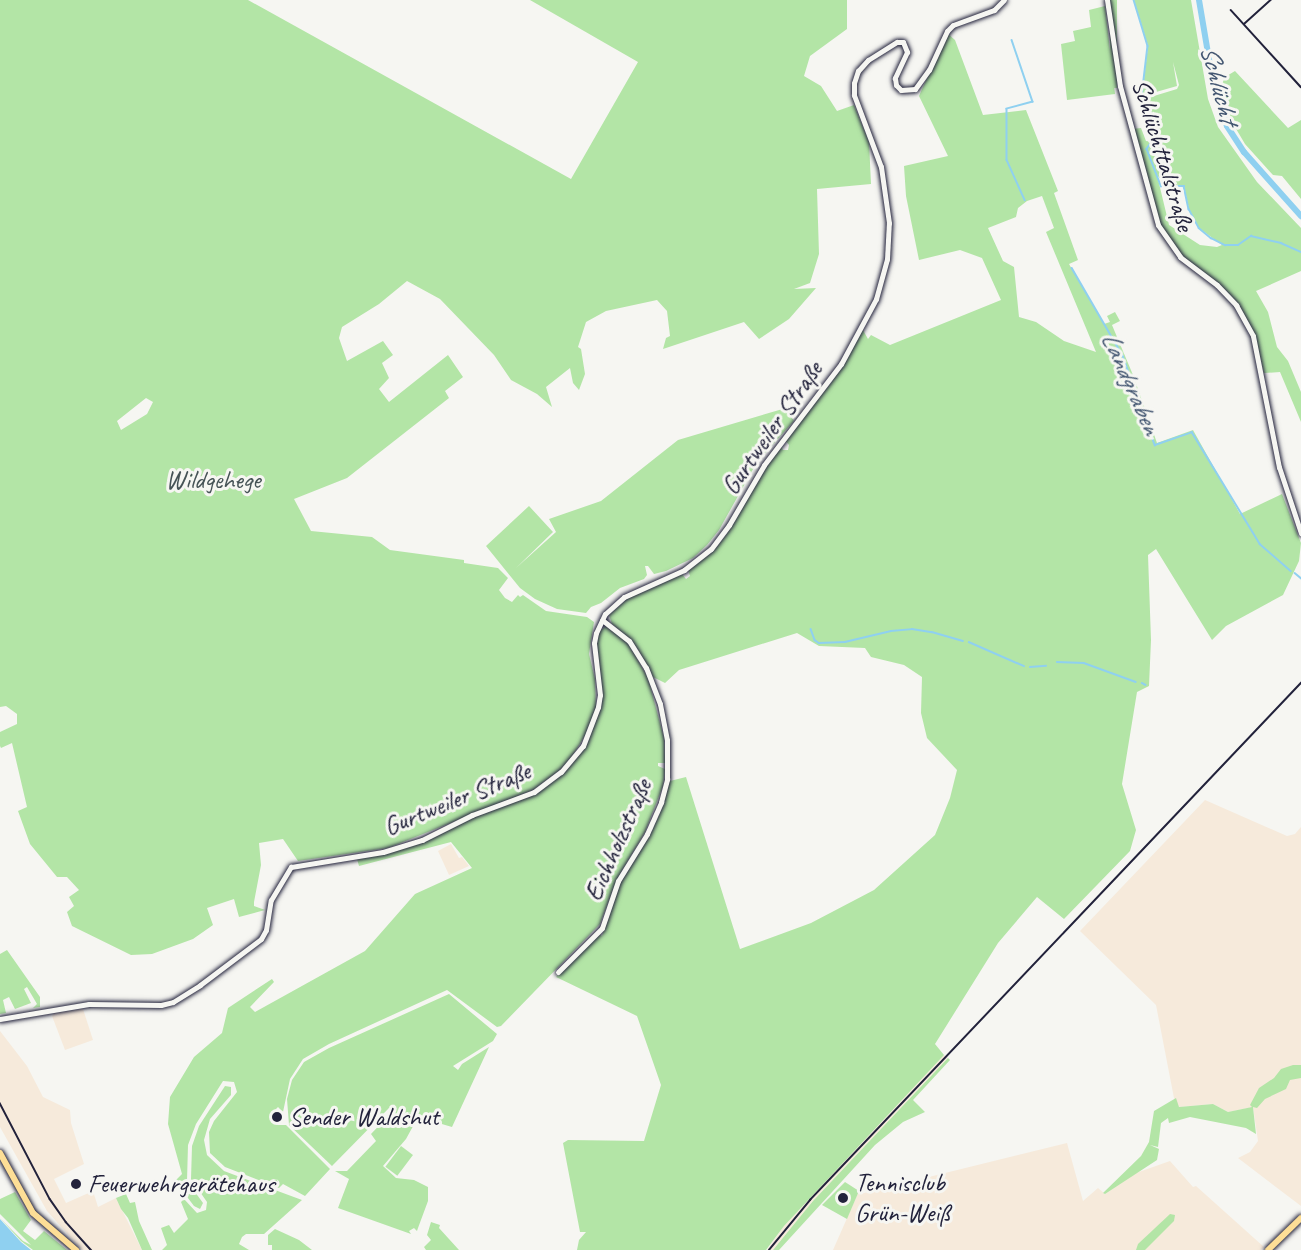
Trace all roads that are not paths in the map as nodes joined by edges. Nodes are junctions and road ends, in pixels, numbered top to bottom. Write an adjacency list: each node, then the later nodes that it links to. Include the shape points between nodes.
1 (1004, 0): 4 (main road, Gurtweiler Straße, via 994,10 947,31 929,70 909,92 901,90 895,78 907,52 903,42 866,62 856,77 854,95 886,192 889,246 876,299 829,382 764,465 711,549 684,570 619,600)
2 (1107, 0): 3 (main road, Schlüchttalstraße, via 1120,86 1158,225 1180,257 1225,292 1244,316 1253,336 1277,457)
3 (1301, 533)
4 (602, 620): 5 (main road, Eichholzstraße, via 629,641 646,668 660,704 667,740 667,779 647,834 618,881 602,928); 6 (main road, Gurtweiler Straße, via 594,643 600,695 595,719 583,746 547,784 406,845 291,867 273,897 261,939 173,1002 89,1004)
5 (558, 972)
6 (0, 1018)
7 (0, 1154): 9 (main road, via 33,1213)
8 (1301, 1218): 10 (main road)
9 (76, 1250)
10 (1268, 1250)

